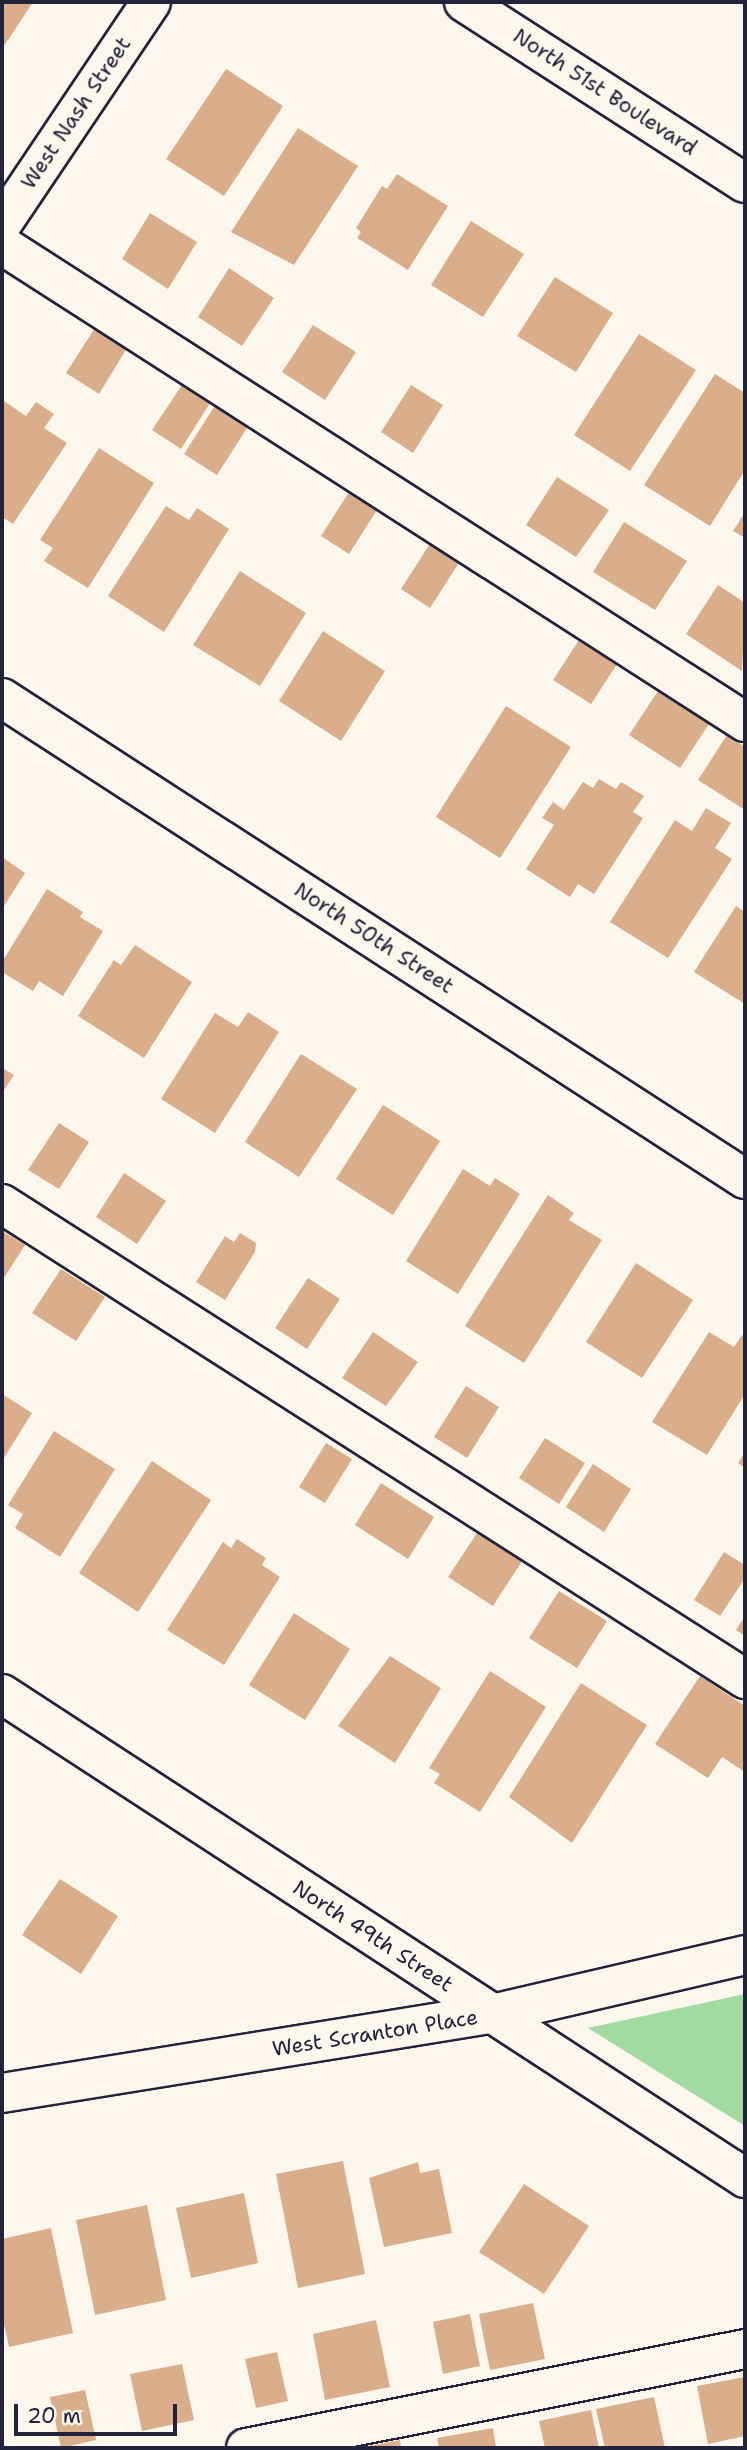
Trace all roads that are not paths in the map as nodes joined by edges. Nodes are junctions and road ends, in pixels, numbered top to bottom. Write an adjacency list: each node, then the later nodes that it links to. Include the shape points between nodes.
1 (151, 2): 4 (street, West Nash Street)
2 (464, 2): 3 (street, North 51st Boulevard)
3 (745, 183)
4 (2, 225)
5 (2, 245): 7 (street)
6 (2, 698): 8 (street, North 50th Street)
7 (745, 722)
8 (745, 1179)
9 (2, 1204): 10 (street)
10 (745, 1679)
11 (2, 1694): 13 (street, North 49th Street)
12 (745, 1955): 13 (street, West Scranton Place)
13 (492, 2014): 14 (street, West Scranton Place); 15 (street, North 49th Street)
14 (2, 2093)
15 (745, 2178)
16 (745, 2349): 17 (street)
17 (246, 2448)

